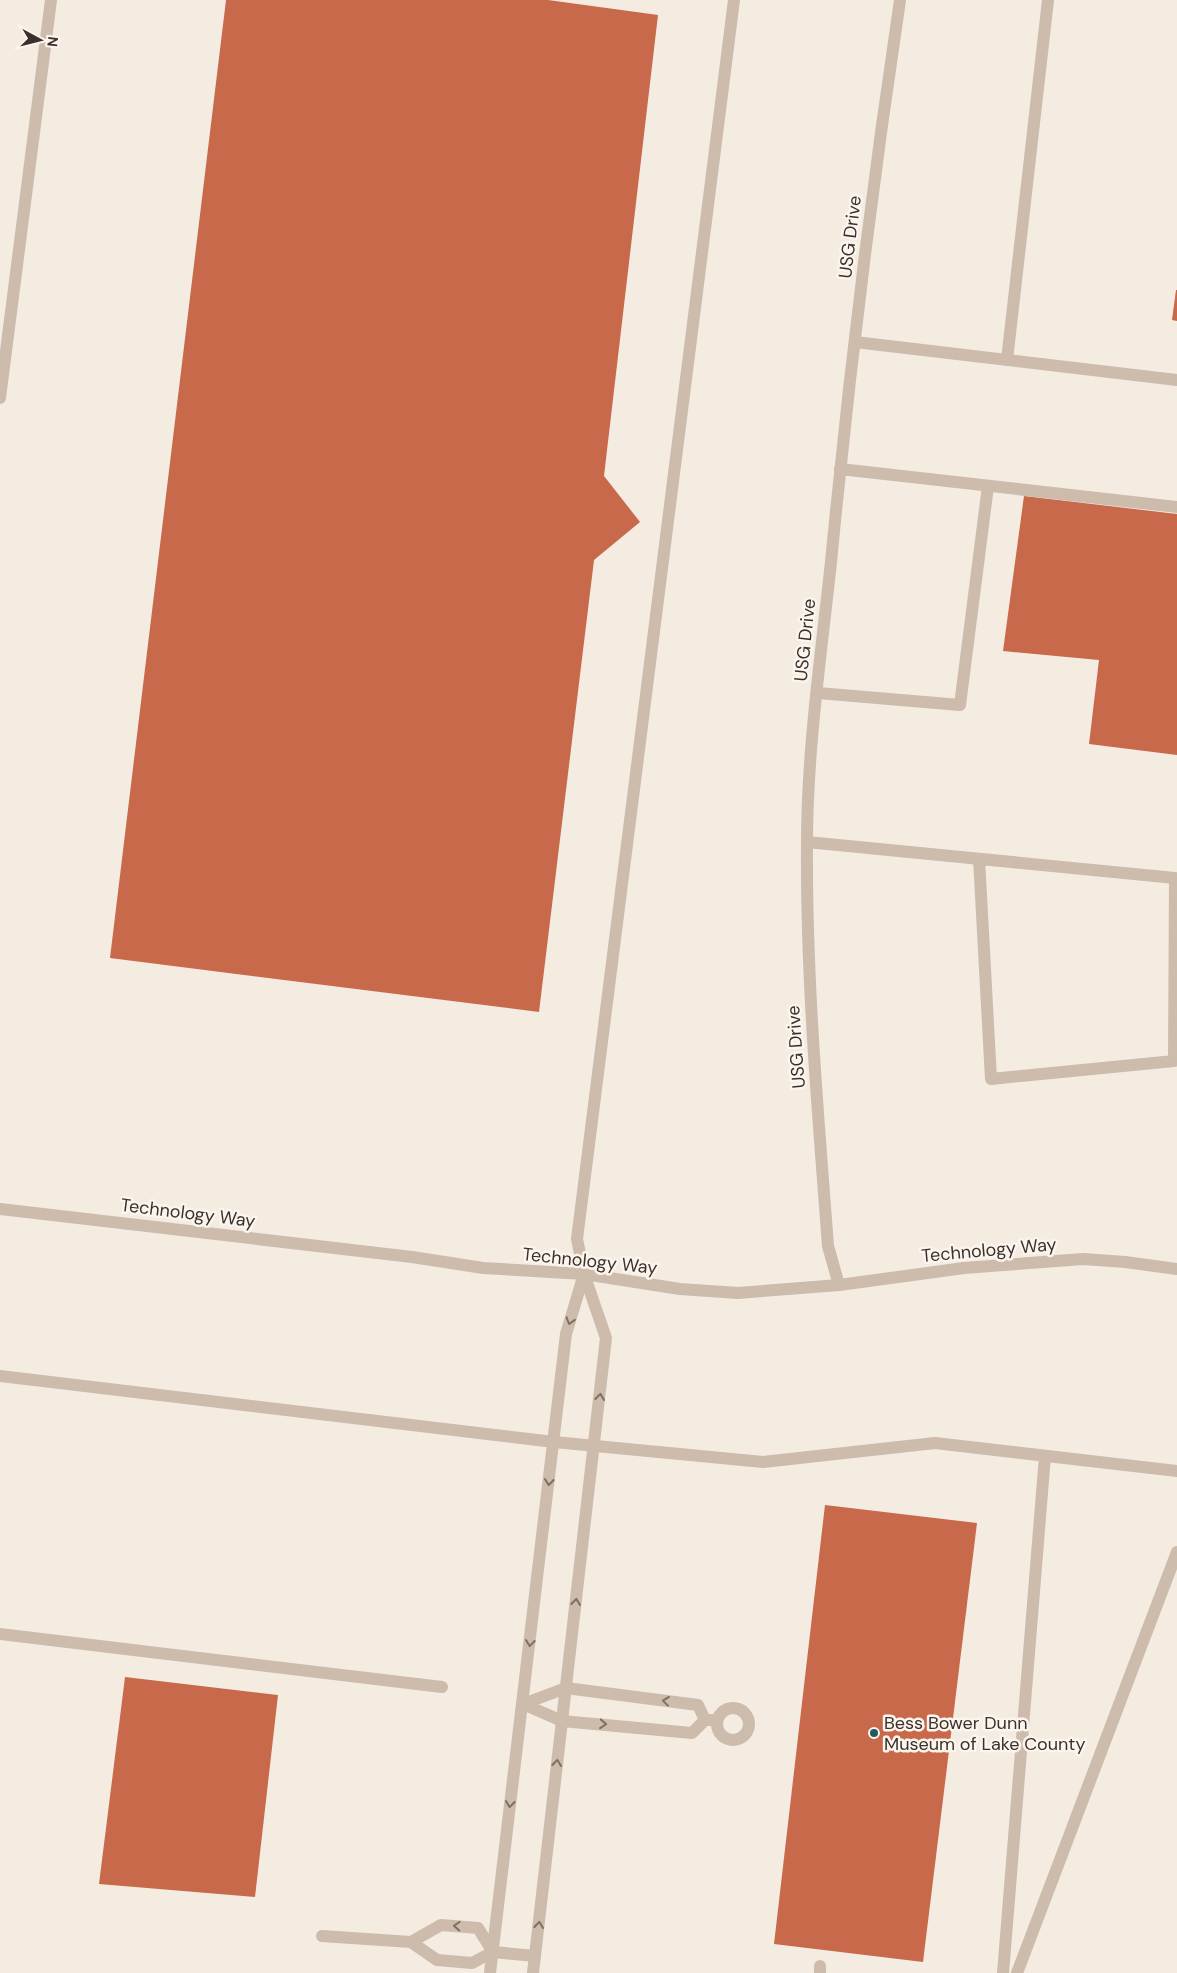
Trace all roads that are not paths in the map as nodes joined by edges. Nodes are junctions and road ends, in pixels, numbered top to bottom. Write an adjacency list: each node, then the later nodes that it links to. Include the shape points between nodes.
1 (51, 0): 8 (lane)
2 (734, 0): 17 (lane, via 578,1239)
3 (900, 0): 5 (lane, USG Drive, via 878,146)
4 (1048, 0): 6 (lane)
5 (855, 342): 6 (lane); 9 (lane, USG Drive)
6 (1007, 360): 7 (lane)
7 (1177, 380)
8 (0, 398)
9 (840, 470): 10 (lane); 12 (lane, USG Drive)
10 (988, 486): 11 (lane); 12 (lane, via 960,705)
11 (1177, 507)
12 (818, 694): 13 (lane, USG Drive)
13 (807, 842): 14 (lane); 18 (lane, USG Drive, via 808,972 828,1246)
14 (979, 859): 14 (lane, via 1175,878 1174,1061 991,1078)
15 (0, 1209): 17 (lane, Technology Way, via 483,1268)
16 (1177, 1269): 18 (lane, Technology Way, via 1083,1259 964,1268)
17 (584, 1274): 18 (lane, Technology Way, via 680,1289 738,1292); 20 (lane, one-way to 20, via 566,1334); 21 (lane, one-way to 17, via 606,1338)
18 (839, 1285)
19 (0, 1376): 20 (lane)
20 (554, 1442): 21 (lane); 28 (lane, one-way to 28)
21 (594, 1446): 22 (lane, via 763,1462 935,1443); 27 (lane, one-way to 21)
22 (1045, 1456): 23 (lane); 36 (lane)
23 (1177, 1471)
24 (1177, 1552): 37 (lane)
25 (0, 1634): 26 (lane)
26 (442, 1687)
27 (566, 1688): 28 (lane); 29 (lane); 29 (lane, one-way to 27, via 692,1733 711,1720 698,1705)
28 (522, 1704): 29 (lane); 32 (lane, one-way to 32)
29 (562, 1720): 33 (lane, one-way to 29)
30 (322, 1936): 31 (lane)
31 (411, 1942): 32 (lane, via 437,1960 472,1963); 32 (lane, one-way to 31, via 478,1928 441,1925)
32 (493, 1952): 33 (lane); 34 (lane)
33 (535, 1956): 35 (lane)
34 (490, 1973)
35 (533, 1973)
36 (1003, 1973)
37 (1017, 1973)

